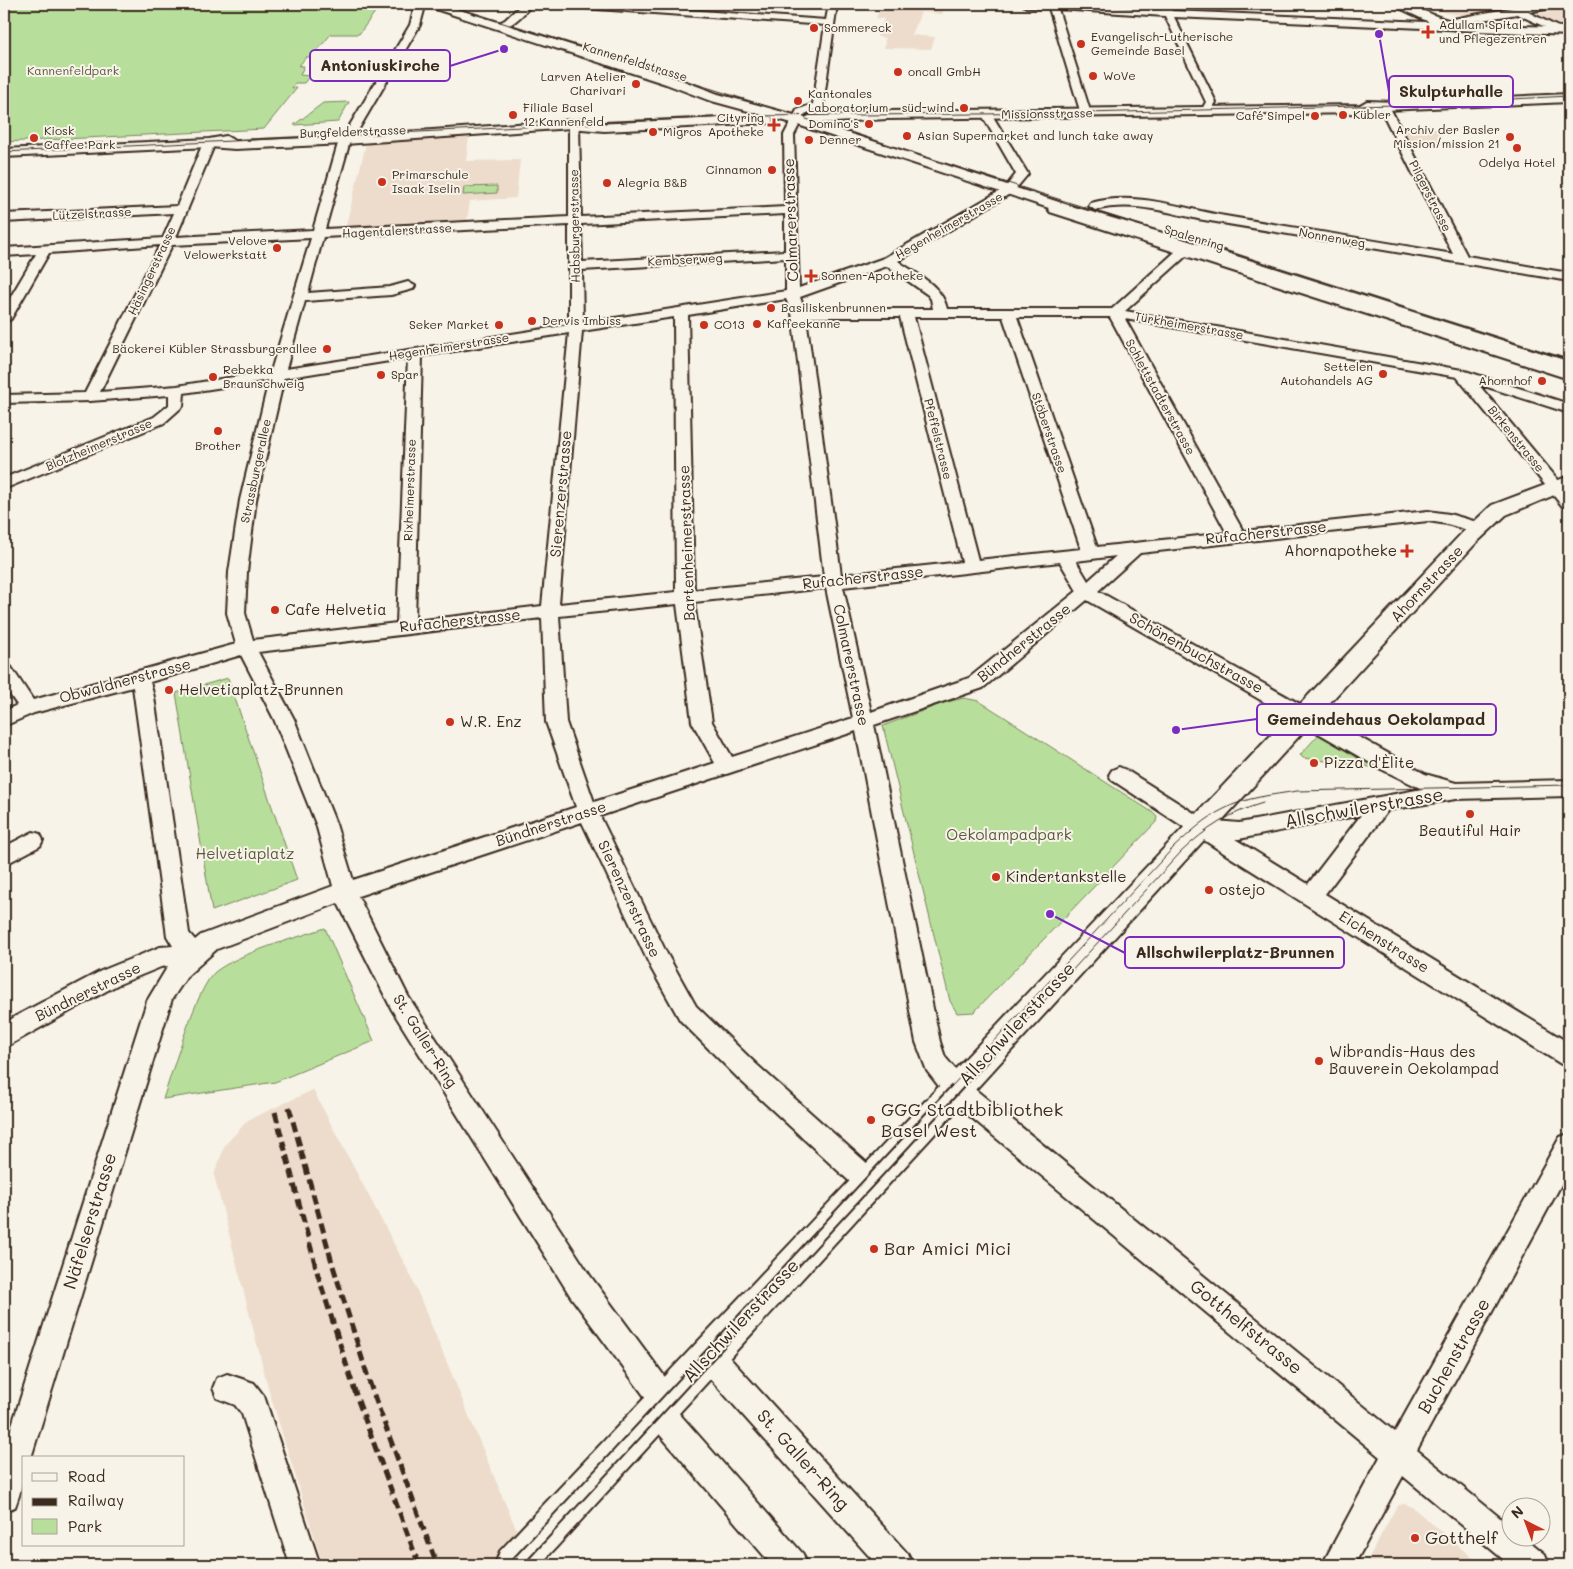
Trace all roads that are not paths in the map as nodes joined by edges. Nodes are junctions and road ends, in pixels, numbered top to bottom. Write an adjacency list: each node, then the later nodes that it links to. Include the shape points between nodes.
1 (418, 4): 19 (street, Strassburgerallee, via 420,10)
2 (432, 4): 18 (main road, Kannenfeldstrasse); 19 (street, Strassburgerallee)
3 (451, 4): 18 (main road, Kannenfeldstrasse)
4 (527, 4): 18 (street)
5 (569, 4): 17 (street)
6 (832, 4): 17 (street)
7 (1026, 4): 13 (street)
8 (1164, 4): 15 (street)
9 (1397, 4): 16 (main road)
10 (1414, 4): 20 (main road)
11 (1500, 4): 14 (street)
12 (1559, 4): 14 (street)
13 (1053, 5): 15 (street); 28 (street)
14 (1518, 12): 20 (street); 21 (street)
15 (1168, 14): 16 (street); 25 (street, via 1211,102)
16 (1419, 21): 20 (street); 20 (main road)
17 (831, 23): 26 (street)
18 (504, 24): 24 (main road, Kannenfeldstrasse); 30 (main road, Kannenfeldstrasse)
19 (415, 25): 34 (street, Strassburgerallee)
20 (1463, 25): 21 (main road)
21 (1564, 31)
22 (1569, 98): 23 (main road, Missionsstrasse)
23 (1384, 106): 25 (main road, Missionsstrasse); 49 (street, Pilgerstrasse)
24 (762, 111): 30 (main road, Kannenfeldstrasse); 33 (main road, Burgfelderstrasse)
25 (1206, 111): 28 (main road, Missionsstrasse)
26 (819, 112): 27 (street); 30 (main road); 32 (main road, Spalenring)
27 (834, 113): 30 (main road, Missionsstrasse); 31 (main road, Missionsstrasse)
28 (1086, 114): 29 (main road, Missionsstrasse)
29 (987, 115): 31 (main road, Missionsstrasse); 37 (street, Hegenheimerstrasse, via 1022,174)
30 (799, 116): 33 (main road, Burgfelderstrasse, via 604,127); 37 (main road, Spalenring); 40 (street, Colmarerstrasse, via 789,134)
31 (887, 116): 32 (main road, Missionsstrasse)
32 (848, 123): 37 (main road, Spalenring)
33 (574, 125): 34 (main road, Burgfelderstrasse); 42 (street, Habsburgerstrasse)
34 (348, 136): 35 (main road, Burgfelderstrasse, via 235,145); 43 (street, Strassburgerallee)
35 (209, 143): 36 (main road, Burgfelderstrasse); 39 (street, Häsingerstrasse)
36 (4, 154)
37 (1013, 186): 38 (main road, Spalenring); 46 (street, Spalenring, via 1023,199); 50 (street, Hegenheimerstrasse); 66 (main road, Spalenring)
38 (1095, 206): 49 (street, Nonnenweg, via 1119,202 1144,204); 65 (main road, Spalenring)
39 (180, 209): 41 (street, Lützelstrasse); 44 (street, Häsingerstrasse)
40 (791, 210): 42 (street, Hagentalerstrasse); 48 (street, Colmarerstrasse)
41 (4, 218)
42 (574, 221): 43 (street, Hagentalerstrasse); 51 (street, Habsburgerstrasse)
43 (318, 235): 44 (street, Hagentalerstrasse); 55 (street, Strassburgerallee)
44 (168, 241): 45 (street, Hagentalerstrasse); 71 (street, Häsingerstrasse)
45 (44, 250): 47 (street, Hagentalerstrasse); 62 (street)
46 (1184, 251): 60 (street); 69 (street, Spalenring)
47 (4, 252)
48 (793, 254): 51 (street, Kembserweg); 54 (street, Colmarerstrasse)
49 (1462, 259): 52 (street, Nonnenweg)
50 (889, 261): 54 (street, Hegenheimerstrasse); 57 (street, Hegenheimerstrasse, via 933,292)
51 (576, 266): 63 (street, Habsburgerstrasse)
52 (1569, 277)
53 (408, 286): 55 (street, via 391,292)
54 (794, 294): 56 (street, Hegenheimerstrasse); 58 (street, Colmarerstrasse, via 793,301)
55 (301, 297): 67 (street, Strassburgerallee)
56 (681, 312): 63 (street, Hegenheimerstrasse); 85 (street, Bartenheimerstrasse)
57 (941, 312): 59 (street, Türkheimerstrasse); 61 (street, Türkheimerstrasse)
58 (800, 313): 59 (street, Türkheimerstrasse); 83 (street, Colmarerstrasse)
59 (906, 313): 82 (street, Pfeffelstrasse)
60 (1114, 313): 61 (street, Türkheimerstrasse); 68 (street, Türkheimerstrasse); 78 (street, Schlettstadterstrasse)
61 (1009, 314): 80 (street, Stöberstrasse)
62 (4, 318)
63 (576, 327): 64 (street, Hegenheimerstrasse); 86 (street, Sierenzerstrasse)
64 (415, 352): 67 (street, Hegenheimerstrasse); 87 (street, Rixheimerstrasse)
65 (1569, 355)
66 (1569, 367)
67 (278, 374): 70 (street, Hegenheimerstrasse); 88 (street, Strassburgerallee, via 248,500 238,572 236,613)
68 (1462, 374): 73 (street, Türkheimerstrasse); 75 (street, Birkenstrasse)
69 (1569, 375)
70 (176, 390): 71 (street, Hegenheimerstrasse); 74 (street, Blotzheimerstrasse, via 176,406 159,420)
71 (90, 397): 72 (street, Hegenheimerstrasse)
72 (4, 399)
73 (1569, 410)
74 (4, 484)
75 (1562, 484): 76 (street, Birkenstrasse); 77 (main road, Ahornstrasse, via 1498,510)
76 (1569, 503)
77 (1478, 528): 78 (street, Rufacherstrasse, via 1449,518 1428,516); 92 (main road, Ahornstrasse)
78 (1237, 536): 79 (street, Rufacherstrasse)
79 (1137, 547): 80 (street, Rufacherstrasse); 84 (street, Bündnerstrasse)
80 (1090, 552): 81 (street, Rufacherstrasse)
81 (1064, 555): 82 (street, Rufacherstrasse); 84 (street)
82 (971, 566): 83 (street, Rufacherstrasse)
83 (833, 582): 85 (street, Rufacherstrasse); 94 (street, Colmarerstrasse)
84 (1086, 592): 92 (street, Schönenbuchstrasse); 94 (street, Bündnerstrasse, via 976,683)
85 (685, 596): 86 (street, Rufacherstrasse); 96 (street, Bartenheimerstrasse, via 702,722)
86 (550, 611): 87 (street, Rufacherstrasse); 101 (street, Sierenzerstrasse, via 556,722)
87 (406, 627): 88 (street, Rufacherstrasse)
88 (246, 647): 90 (street, Obwaldnerstrasse); 105 (street, St. Galler-Ring, via 284,719 326,824)
89 (4, 672): 91 (street)
90 (140, 678): 91 (street, Obwaldnerstrasse); 107 (street, via 178,936)
91 (29, 708): 93 (street, Obwaldnerstrasse)
92 (1305, 715): 95 (street, Allschwilerstrasse); 102 (main road, Ahornstrasse)
93 (4, 719)
94 (863, 722): 96 (street, Bündnerstrasse); 110 (street, Colmarerstrasse, via 928,1042 935,1063)
95 (1386, 763): 99 (street, Allschwilerstrasse, via 1419,780); 100 (street, via 1401,780 1400,788)
96 (727, 767): 101 (street, Bündnerstrasse)
97 (1119, 775): 102 (street, Eichenstrasse)
98 (1569, 788): 99 (street, Allschwilerstrasse)
99 (1456, 791): 100 (street, Allschwilerstrasse)
100 (1388, 802): 102 (street, Allschwilerstrasse, via 1239,831); 106 (street)
101 (588, 812): 105 (street, Bündnerstrasse); 112 (street, Sierenzerstrasse, via 659,961 688,1013)
102 (1200, 827): 106 (street, Eichenstrasse); 110 (main road, Allschwilerstrasse)
103 (33, 840): 104 (street)
104 (4, 857)
105 (345, 890): 107 (street, Bündnerstrasse, via 209,942); 115 (street, St. Galler-Ring, via 405,1011 581,1287)
106 (1311, 896): 109 (street, Eichenstrasse)
107 (192, 954): 108 (street, Bündnerstrasse, via 160,957 109,978); 117 (street, Näfelserstrasse, via 170,979 159,1001)
108 (4, 1037)
109 (1569, 1056)
110 (957, 1090): 112 (main road, Allschwilerstrasse); 116 (street, Gotthelfstrasse)
111 (1569, 1146): 116 (street, Buchenstrasse)
112 (870, 1183): 113 (main road, Allschwilerstrasse)
113 (709, 1356): 115 (main road, Allschwilerstrasse); 121 (street, St. Galler-Ring)
114 (227, 1388): 119 (street, via 244,1393 254,1406)
115 (662, 1406): 118 (main road, Allschwilerstrasse); 120 (street, St. Galler-Ring)
116 (1400, 1454): 122 (street, Buchenstrasse); 123 (street, Gotthelfstrasse)
117 (4, 1496)
118 (520, 1559)
119 (305, 1565)
120 (792, 1565)
121 (897, 1565)
122 (1337, 1565)
123 (1534, 1565)

